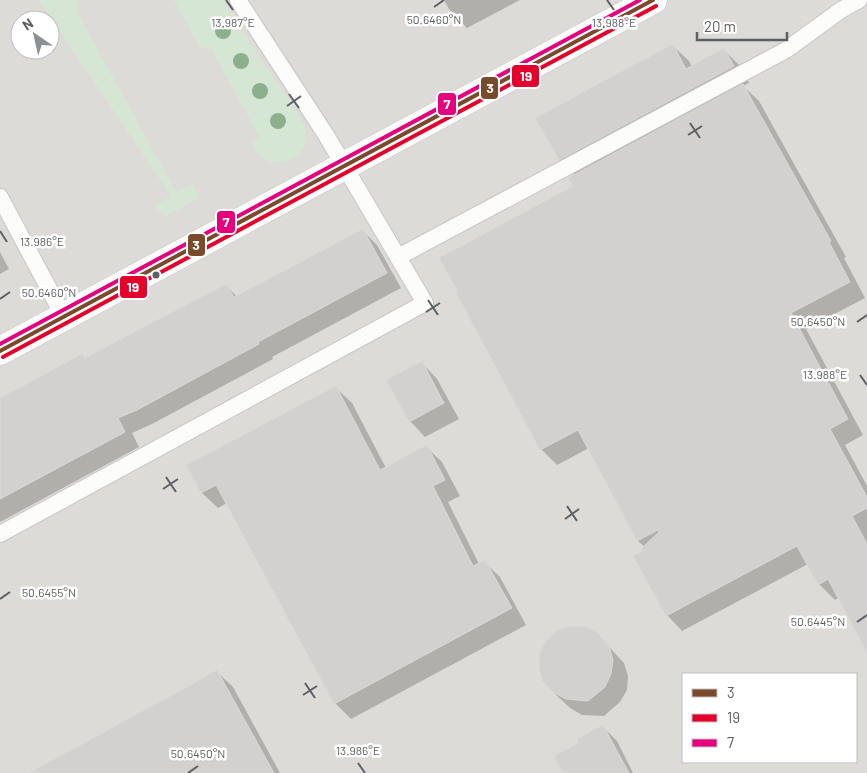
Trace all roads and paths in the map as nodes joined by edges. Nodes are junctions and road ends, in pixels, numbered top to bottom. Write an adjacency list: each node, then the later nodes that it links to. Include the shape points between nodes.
1 (238, 0): 4 (lane)
2 (653, 0): 4 (street)
3 (859, 0): 6 (lane, via 786,50)
4 (343, 166): 6 (lane); 7 (street)
5 (0, 197): 7 (lane)
6 (398, 258): 9 (lane, via 425,303)
7 (64, 317): 8 (street)
8 (0, 351)
9 (0, 534)

